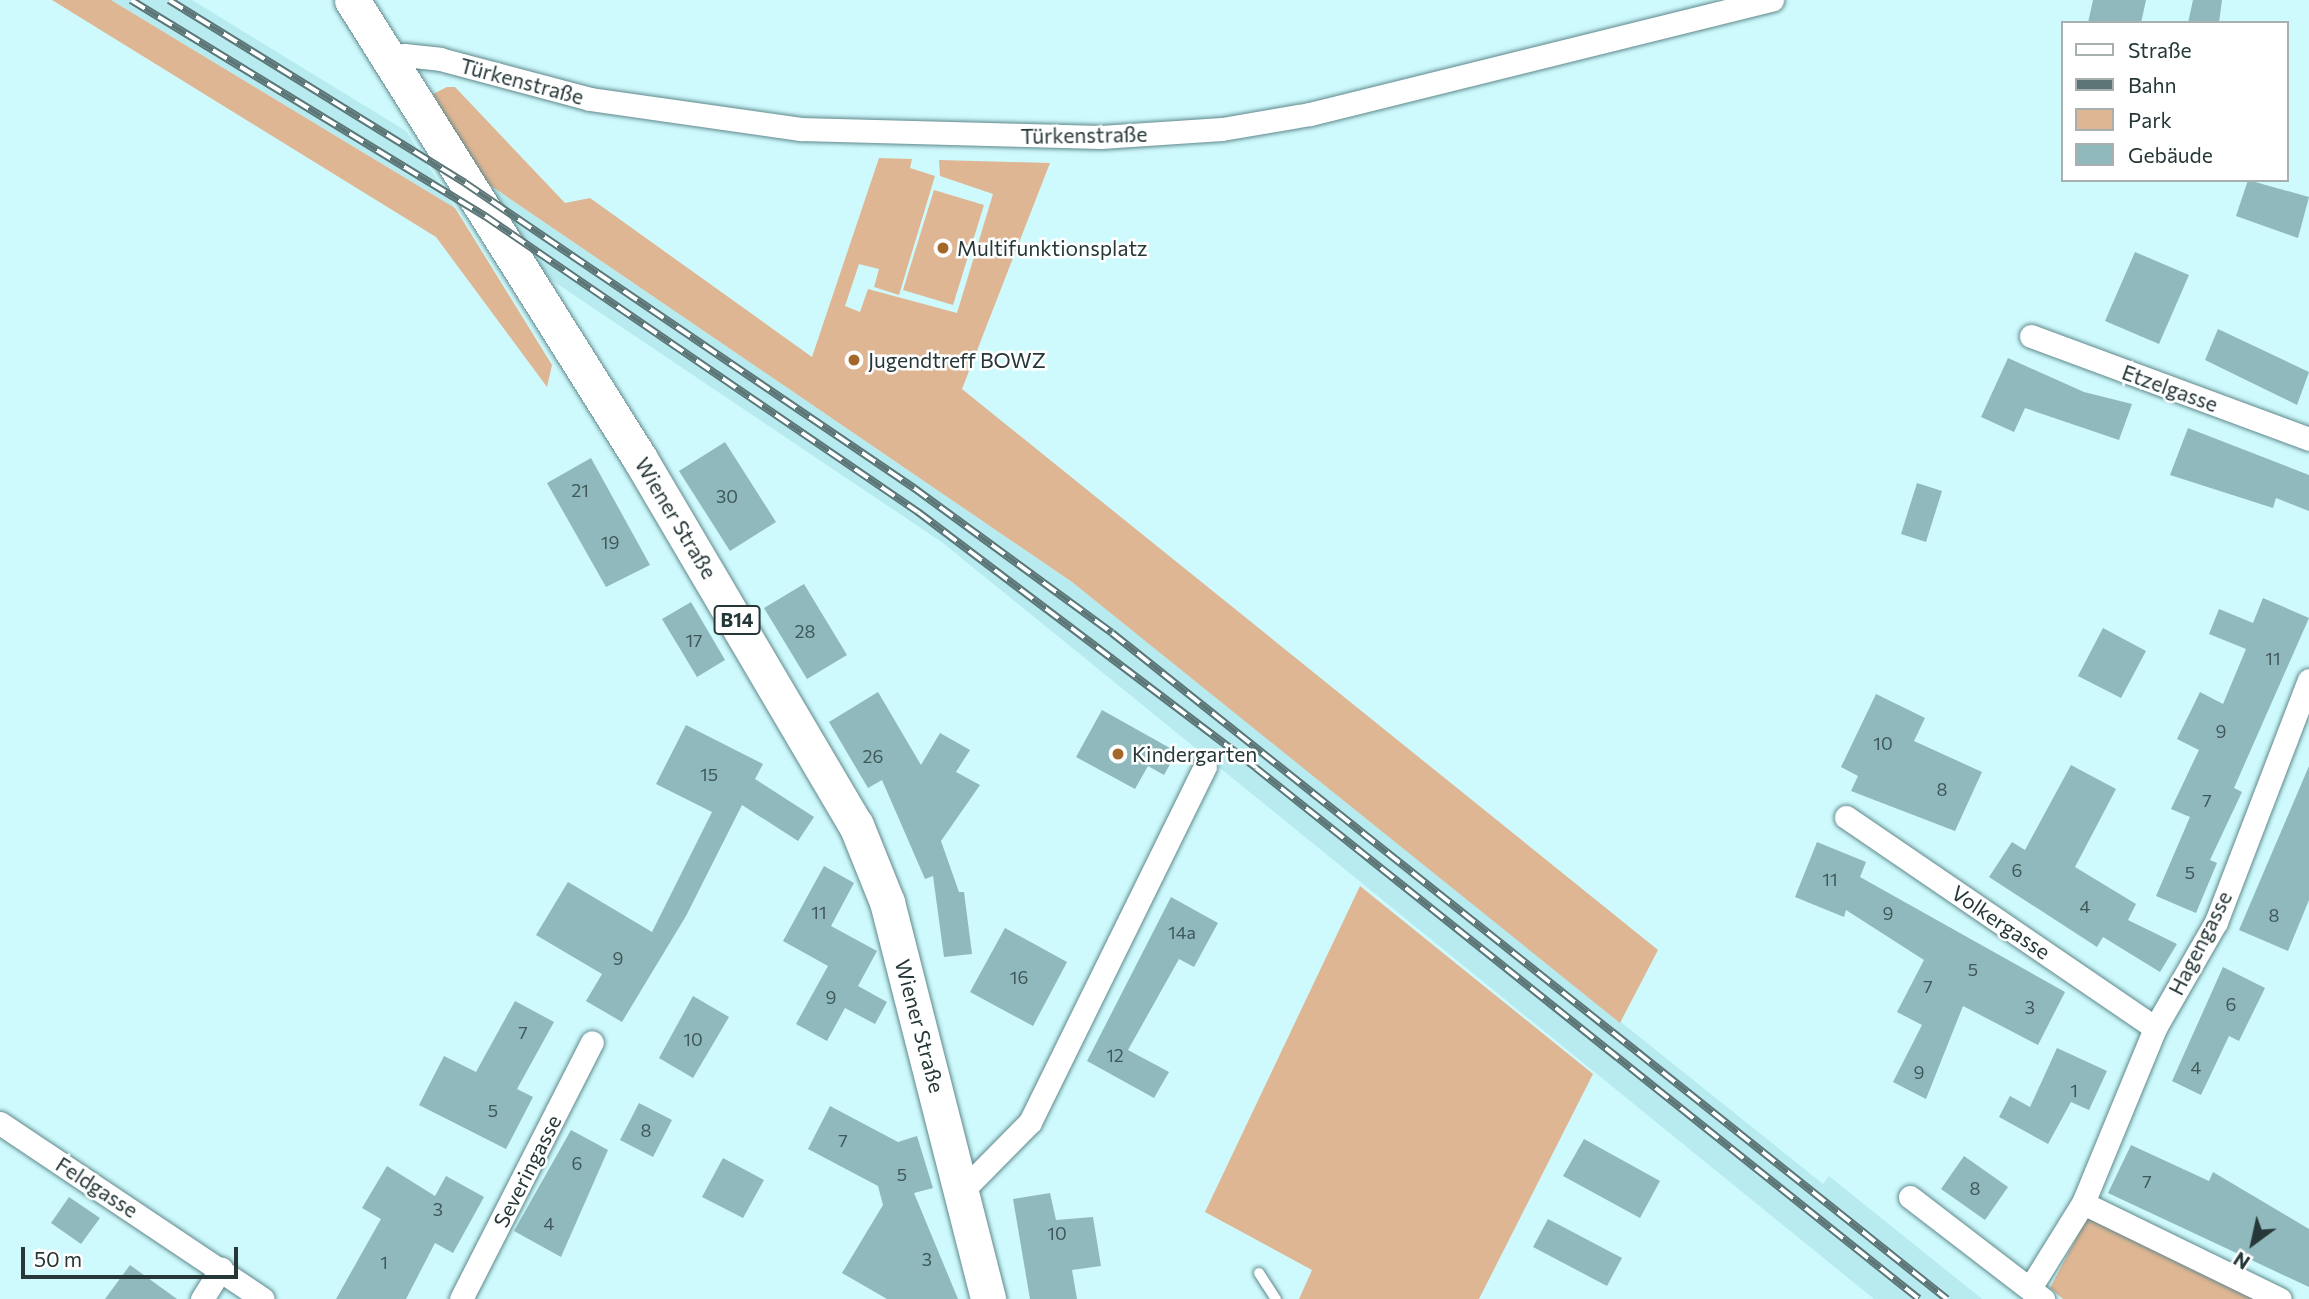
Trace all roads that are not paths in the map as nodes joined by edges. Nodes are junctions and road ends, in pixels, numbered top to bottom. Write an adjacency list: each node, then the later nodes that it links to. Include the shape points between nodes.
1 (352, 0): 3 (main road, Wiener Straße / B14)
2 (1772, 0): 3 (street, Türkenstraße, via 1310,114 1222,129 1101,137 800,129 590,99 440,59 404,55)
3 (392, 64): 12 (main road, Wiener Straße / B14, via 647,470 856,825 887,902)
4 (2031, 336): 5 (street, Etzelgasse)
5 (2309, 439)
6 (2309, 680): 9 (street, Hagengasse, via 2216,922)
7 (1205, 767): 12 (street, via 1030,1122)
8 (1846, 817): 9 (street, Volkergasse)
9 (2155, 1028): 14 (street, Hagengasse)
10 (592, 1042): 20 (street, Severingasse)
11 (0, 1123): 15 (street, Feldgasse)
12 (963, 1190): 21 (main road, Wiener Straße / B14)
13 (1910, 1196): 17 (street)
14 (2083, 1203): 17 (street, Hagengasse); 23 (street)
15 (221, 1268): 18 (street); 19 (street, Feldgasse)
16 (1259, 1273): 22 (lane)
17 (2036, 1294)
18 (202, 1299)
19 (263, 1299)
20 (461, 1299)
21 (988, 1299)
22 (1276, 1299)
23 (2280, 1299)

